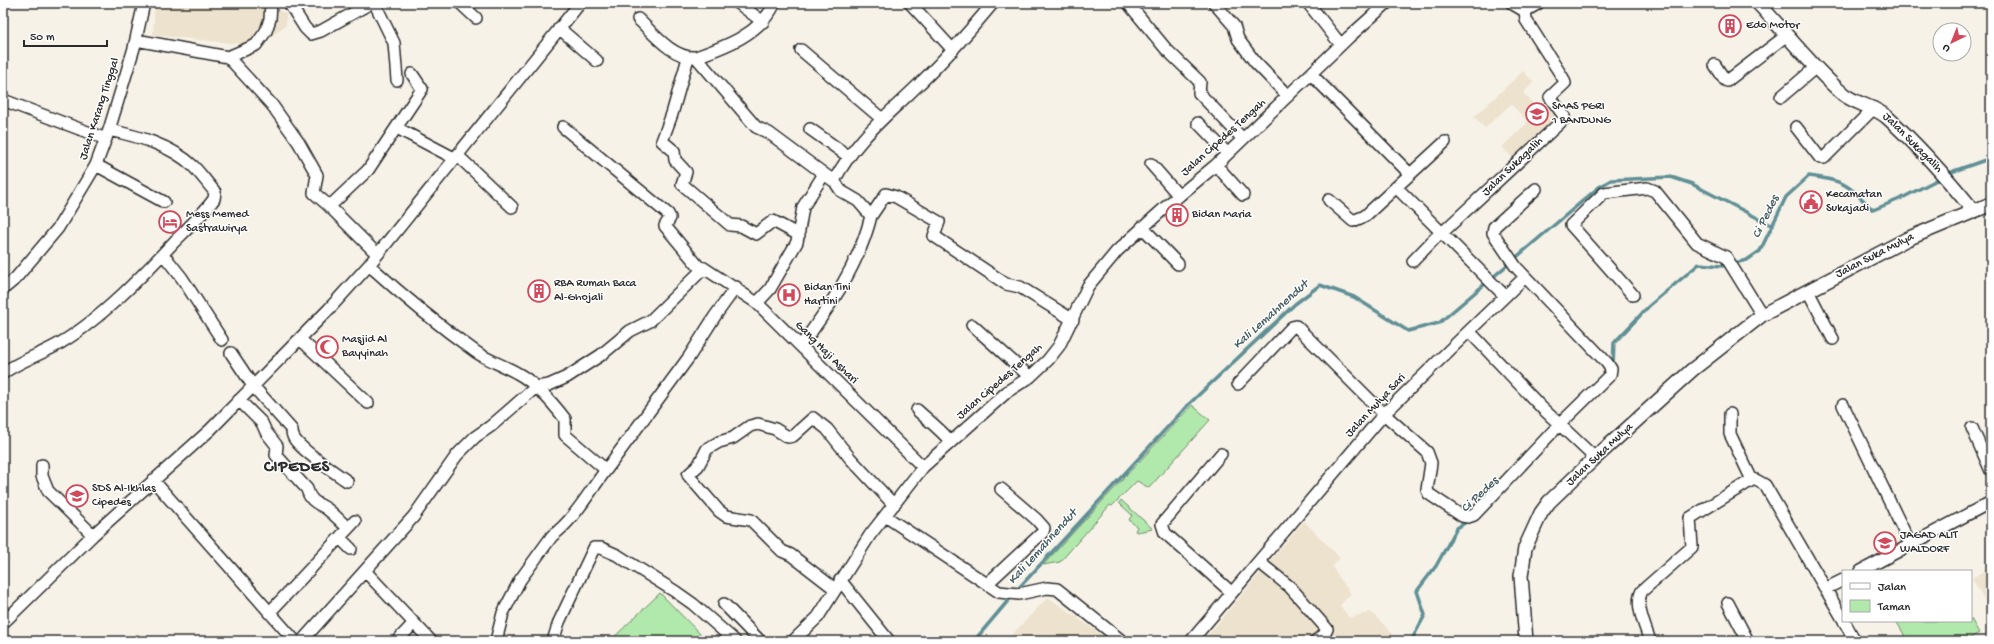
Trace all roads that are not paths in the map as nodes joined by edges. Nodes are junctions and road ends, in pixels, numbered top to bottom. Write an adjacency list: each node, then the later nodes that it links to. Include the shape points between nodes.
1 (144, 3): 25 (street, Jalan Karang Tinggal)
2 (271, 3): 29 (street, via 266,32 256,45)
3 (289, 3): 4 (street, via 311,34)
4 (371, 3)
5 (377, 3): 36 (street, via 382,20 394,43)
6 (460, 3): 20 (street)
7 (580, 3): 23 (street)
8 (738, 3): 22 (street)
9 (775, 3): 22 (street)
10 (910, 3): 28 (street)
11 (993, 3): 28 (street)
12 (1128, 3): 48 (street, via 1166,49 1200,82 1199,93)
13 (1214, 3): 37 (street, via 1234,26 1238,39 1255,62)
14 (1308, 3): 26 (street)
15 (1387, 3): 26 (street, Jalan Cipedes Tengah)
16 (1513, 3): 19 (street)
17 (1537, 3): 19 (street)
18 (1758, 3): 24 (street, Jalan Sukagalih)
19 (1525, 10): 71 (street, Jalan Sukagalih, via 1526,20 1563,78 1564,83 1550,98 1564,119)
20 (476, 18)
21 (638, 19): 30 (street, via 669,47)
22 (763, 22): 30 (street, via 754,31 718,49)
23 (559, 28): 31 (street); 52 (street)
24 (1787, 35): 32 (street, via 1727,81); 33 (street, Jalan Sukagalih)
25 (136, 40): 29 (street); 47 (street, Jalan Karang Tinggal)
26 (1341, 45): 35 (street, Jalan Cipedes Tengah)
27 (801, 50): 41 (street)
28 (953, 50): 41 (street)
29 (228, 57): 66 (street, via 272,105 299,143 317,175 315,195)
30 (692, 58): 56 (street, via 756,127 769,133); 72 (street, via 662,141 674,151 674,160 686,172 682,184 730,225 741,226 756,234 770,222 776,222)
31 (597, 61)
32 (1715, 65)
33 (1816, 67): 38 (street); 40 (street, Jalan Sukagalih, via 1849,99)
34 (412, 74): 45 (street, via 422,89)
35 (1312, 74): 37 (street, Jalan Cipedes Tengah); 57 (street)
36 (397, 80)
37 (1288, 96): 48 (street, Jalan Cipedes Tengah)
38 (1781, 97)
39 (3, 100): 47 (street)
40 (1874, 108): 44 (street, via 1824,158 1820,158); 68 (street, Jalan Sukagalih, via 1888,118)
41 (882, 119): 51 (street)
42 (1198, 123): 50 (street)
43 (563, 127): 78 (street, Gang Haji Ashari, via 668,214 670,218 665,226 699,267)
44 (1796, 127)
45 (397, 128): 52 (street); 66 (street, via 368,170)
46 (810, 129): 51 (street)
47 (107, 134): 54 (street, Jalan Karang Tinggal); 73 (street, via 130,135 167,149 193,166 215,192 214,199 206,210)
48 (1243, 139): 50 (street, Jalan Cipedes Tengah)
49 (1445, 142): 57 (street)
50 (1227, 153): 55 (street, Jalan Cipedes Tengah)
51 (848, 156): 58 (street)
52 (455, 157): 67 (street); 74 (street)
53 (1151, 164): 62 (street)
54 (96, 165): 64 (street); 81 (street, Jalan Karang Tinggal, via 58,228 15,279)
55 (1216, 165): 61 (street); 62 (street, Jalan Cipedes Tengah)
56 (824, 174): 58 (street); 72 (street, via 803,207)
57 (1410, 174): 59 (street)
58 (834, 181): 69 (street, via 842,192 858,201)
59 (1396, 187): 63 (street, via 1365,216 1353,221); 71 (street)
60 (1536, 189): 79 (street, via 1494,228 1493,234)
61 (1243, 195)
62 (1179, 196): 70 (street, Jalan Cipedes Tengah)
63 (1329, 200)
64 (164, 202)
65 (1991, 204): 68 (street, Jalan Suka Mulya)
66 (330, 206): 74 (street)
67 (512, 207)
68 (1973, 210): 82 (street, Jalan Suka Mulya, via 1907,239)
69 (871, 216): 87 (street, via 886,194 896,197 939,222 934,236 954,250 1006,284 1020,287); 93 (street, via 846,279 832,304)
70 (1142, 228): 76 (street); 87 (street, Jalan Cipedes Tengah, via 1099,271 1088,286)
71 (1441, 233): 75 (street); 84 (street)
72 (799, 235): 85 (street, via 770,289)
73 (163, 254): 92 (street, via 182,278); 95 (street, via 115,301 63,342)
74 (377, 254): 77 (street)
75 (1413, 261)
76 (1178, 264)
77 (368, 265): 90 (street); 99 (street, via 474,351 516,372)
78 (704, 268): 80 (street, Gang Haji Ashari); 99 (street, via 645,325 630,331 568,377)
79 (1525, 277): 84 (street, Jalan Mulya Sari); 106 (street, via 1611,370 1606,380)
80 (736, 287): 85 (street, Gang Haji Ashari); 113 (street, via 689,357)
81 (3, 289)
82 (1808, 291): 86 (street, Jalan Suka Mulya); 91 (street)
83 (1633, 295): 86 (street, via 1571,226 1604,193 1648,188 1700,245 1726,258)
84 (1505, 296): 89 (street, Jalan Mulya Sari)
85 (757, 303): 93 (street, Gang Haji Ashari)
86 (1762, 315): 110 (street, Jalan Suka Mulya, via 1692,370)
87 (1072, 320): 96 (street, Jalan Cipedes Tengah, via 1059,346)
88 (972, 325): 96 (street)
89 (1469, 330): 104 (street, Jalan Mulya Sari); 106 (street)
90 (300, 339): 98 (street); 101 (street)
91 (1833, 339)
92 (222, 340)
93 (801, 346): 112 (street, Gang Haji Ashari)
94 (231, 353): 98 (street)
95 (3, 374)
96 (1030, 377): 108 (street, Jalan Cipedes Tengah, via 1008,391)
97 (1238, 384): 104 (street, via 1294,325)
98 (253, 386): 100 (street); 117 (street, via 292,430 292,436)
99 (536, 387): 113 (street, via 565,419 565,435); 128 (street, via 457,455 414,516)
100 (239, 400): 115 (street, via 210,430); 123 (street, via 262,423 277,446 276,455 307,489 308,495 320,506 352,525)
101 (368, 403)
102 (1843, 405): 124 (street)
103 (917, 410): 108 (street)
104 (1384, 414): 106 (street, via 1427,452 1431,463 1427,490 1468,518 1474,515); 126 (street, Jalan Mulya Sari)
105 (1730, 414): 116 (street, via 1730,434)
106 (1559, 425): 110 (street)
107 (1972, 428): 114 (street)
108 (951, 442): 112 (street, Jalan Cipedes Tengah)
109 (1221, 454): 133 (street, via 1162,524 1166,533)
110 (1595, 458): 155 (street, Jalan Suka Mulya, via 1541,513 1524,548 1520,576)
111 (42, 465): 122 (street, via 42,476 48,491)
112 (923, 467): 120 (street, Jalan Cipedes Tengah)
113 (606, 470): 146 (street, via 520,580 503,613)
114 (1991, 471)
115 (153, 480): 122 (street); 136 (street)
116 (1752, 480): 132 (street, via 1765,485); 156 (street, via 1690,518 1692,547 1642,591 1642,614)
117 (347, 481)
118 (1001, 489): 131 (street, via 1044,528 1043,532)
119 (1991, 502): 124 (street)
120 (894, 505): 121 (street, Jalan Cipedes Tengah); 130 (street, via 827,429 813,418 793,436 788,437 775,429 758,424 750,426 733,438 707,449 698,466 688,475 719,511 726,516 751,520 782,551)
121 (885, 516): 130 (street, Jalan Cipedes Tengah); 131 (street)
122 (94, 535): 139 (street)
123 (340, 538): 125 (street); 136 (street)
124 (1911, 546): 127 (street)
125 (352, 549)
126 (1259, 562): 133 (street, Jalan Mulya Sari); 154 (street, via 1290,587 1327,629 1324,635)
127 (1863, 570)
128 (365, 571): 140 (street); 143 (street)
129 (1842, 580): 132 (street)
130 (838, 584): 141 (street, Jalan Cipedes Tengah); 151 (street)
131 (987, 584): 152 (street, via 999,592 1019,594 1047,588 1057,589)
132 (1827, 588): 137 (street)
133 (1231, 592): 153 (street, Jalan Mulya Sari)
134 (1728, 603): 157 (street)
135 (724, 604): 149 (street)
136 (269, 613): 142 (street)
137 (1842, 616)
138 (1845, 622): 158 (street)
139 (3, 623)
140 (413, 624): 144 (street); 145 (street)
141 (805, 637): 150 (street, Jalan Cipedes Tengah)
142 (295, 641)
143 (302, 641)
144 (397, 641)
145 (432, 641)
146 (496, 641)
147 (553, 641): 148 (street, via 559,622 594,548 601,548 617,555 676,592)
148 (735, 641)
149 (760, 641)
150 (793, 641)
151 (889, 641)
152 (1122, 641)
153 (1191, 641)
154 (1315, 641)
155 (1526, 641)
156 (1650, 641)
157 (1748, 641)
158 (1855, 641)

